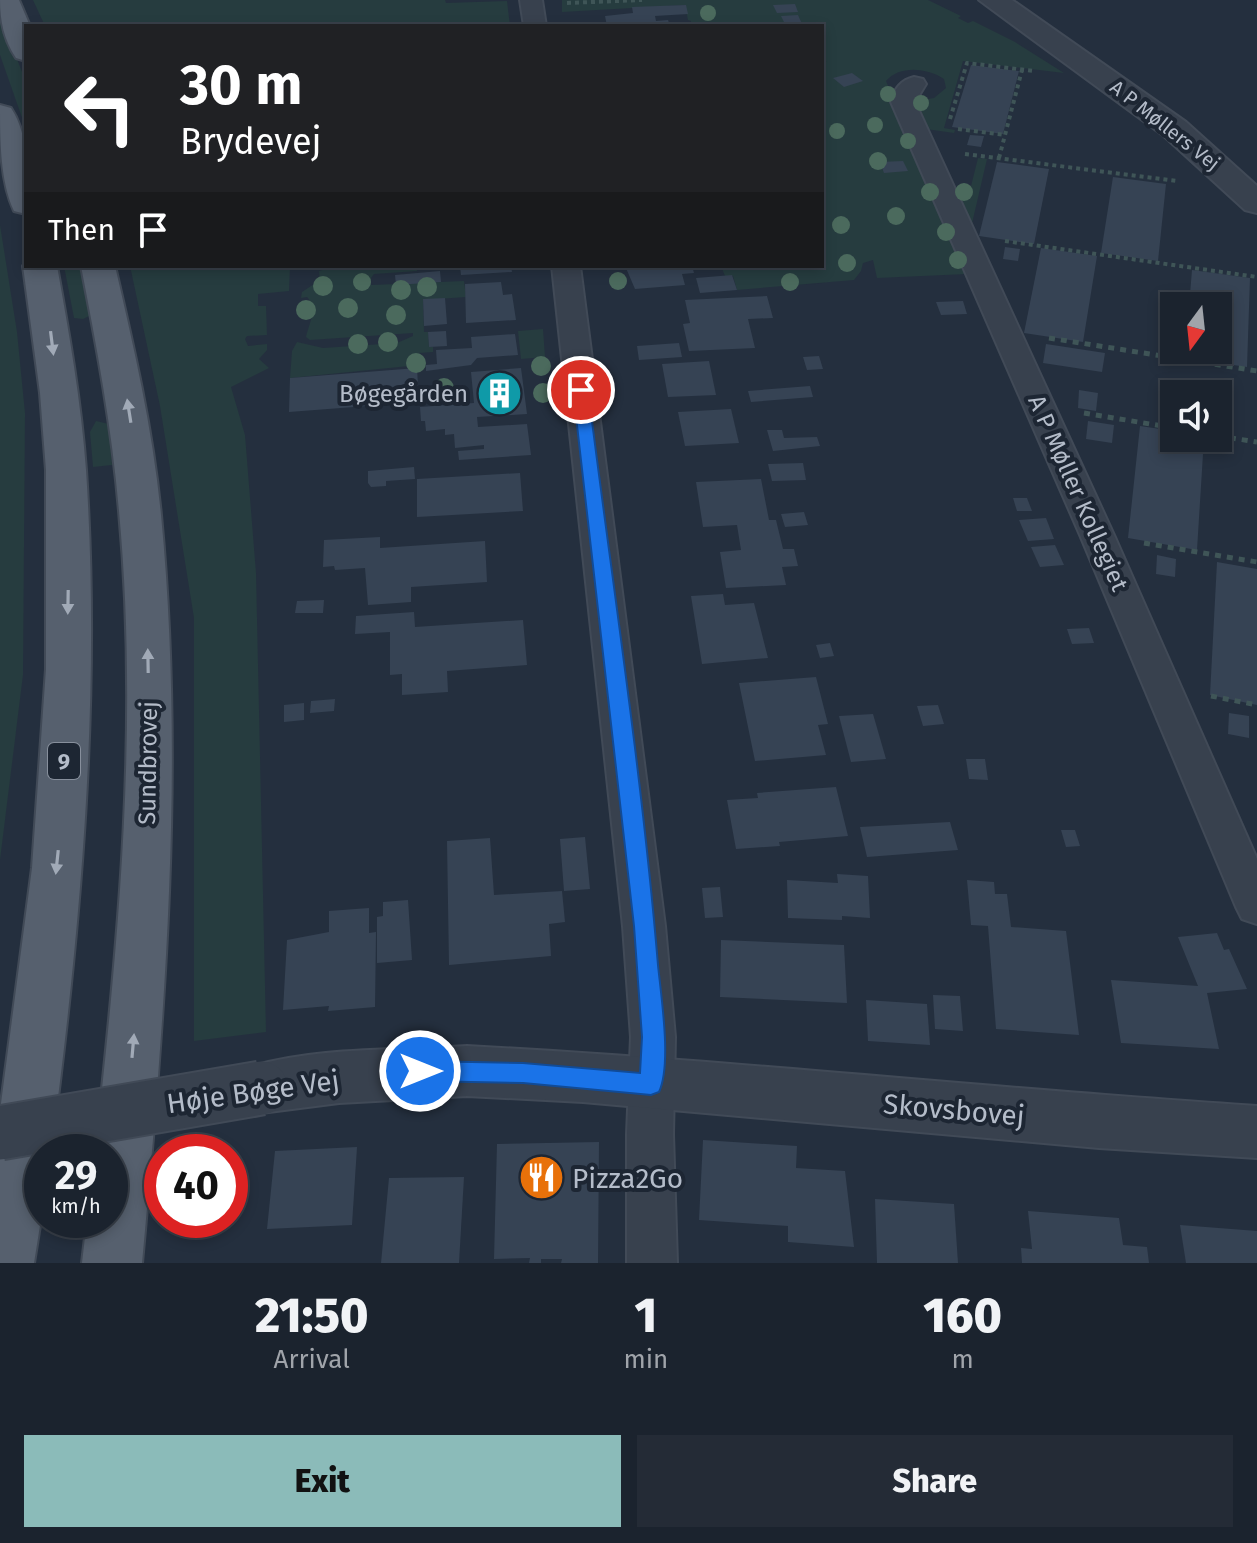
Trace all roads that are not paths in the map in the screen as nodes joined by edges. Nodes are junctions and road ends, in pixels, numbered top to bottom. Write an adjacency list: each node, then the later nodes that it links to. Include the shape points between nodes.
1 (5, 0): 6 (main road)
2 (531, 0): 5 (street)
3 (970, 0): 7 (street, A P Møllers Vej)
4 (993, 0): 7 (street, A P Møllers Vej)
5 (535, 24)
6 (24, 47)
7 (1068, 53): 10 (street, A P Møllers Vej, via 1175,129)
8 (914, 84): 15 (street, A P Møller Kollegiet, via 902,99 940,153 962,235)
9 (0, 114): 11 (main road)
10 (1251, 196)
11 (24, 197)
12 (40, 268): 19 (main road, 9, one-way to 19, via 66,466 67,711 48,955)
13 (98, 268): 20 (main road, Sundbrovej, one-way to 13, via 137,1003 149,704 138,475)
14 (566, 268): 16 (street, via 644,926 653,1037)
15 (1257, 907)
16 (651, 1084): 17 (street, Skovsbovej); 18 (street, Høje Bøge Vej, bridge, via 420,1071 261,1088); 21 (street)
17 (1257, 1132)
18 (0, 1133)
19 (4, 1260)
20 (112, 1263)
21 (652, 1263)

